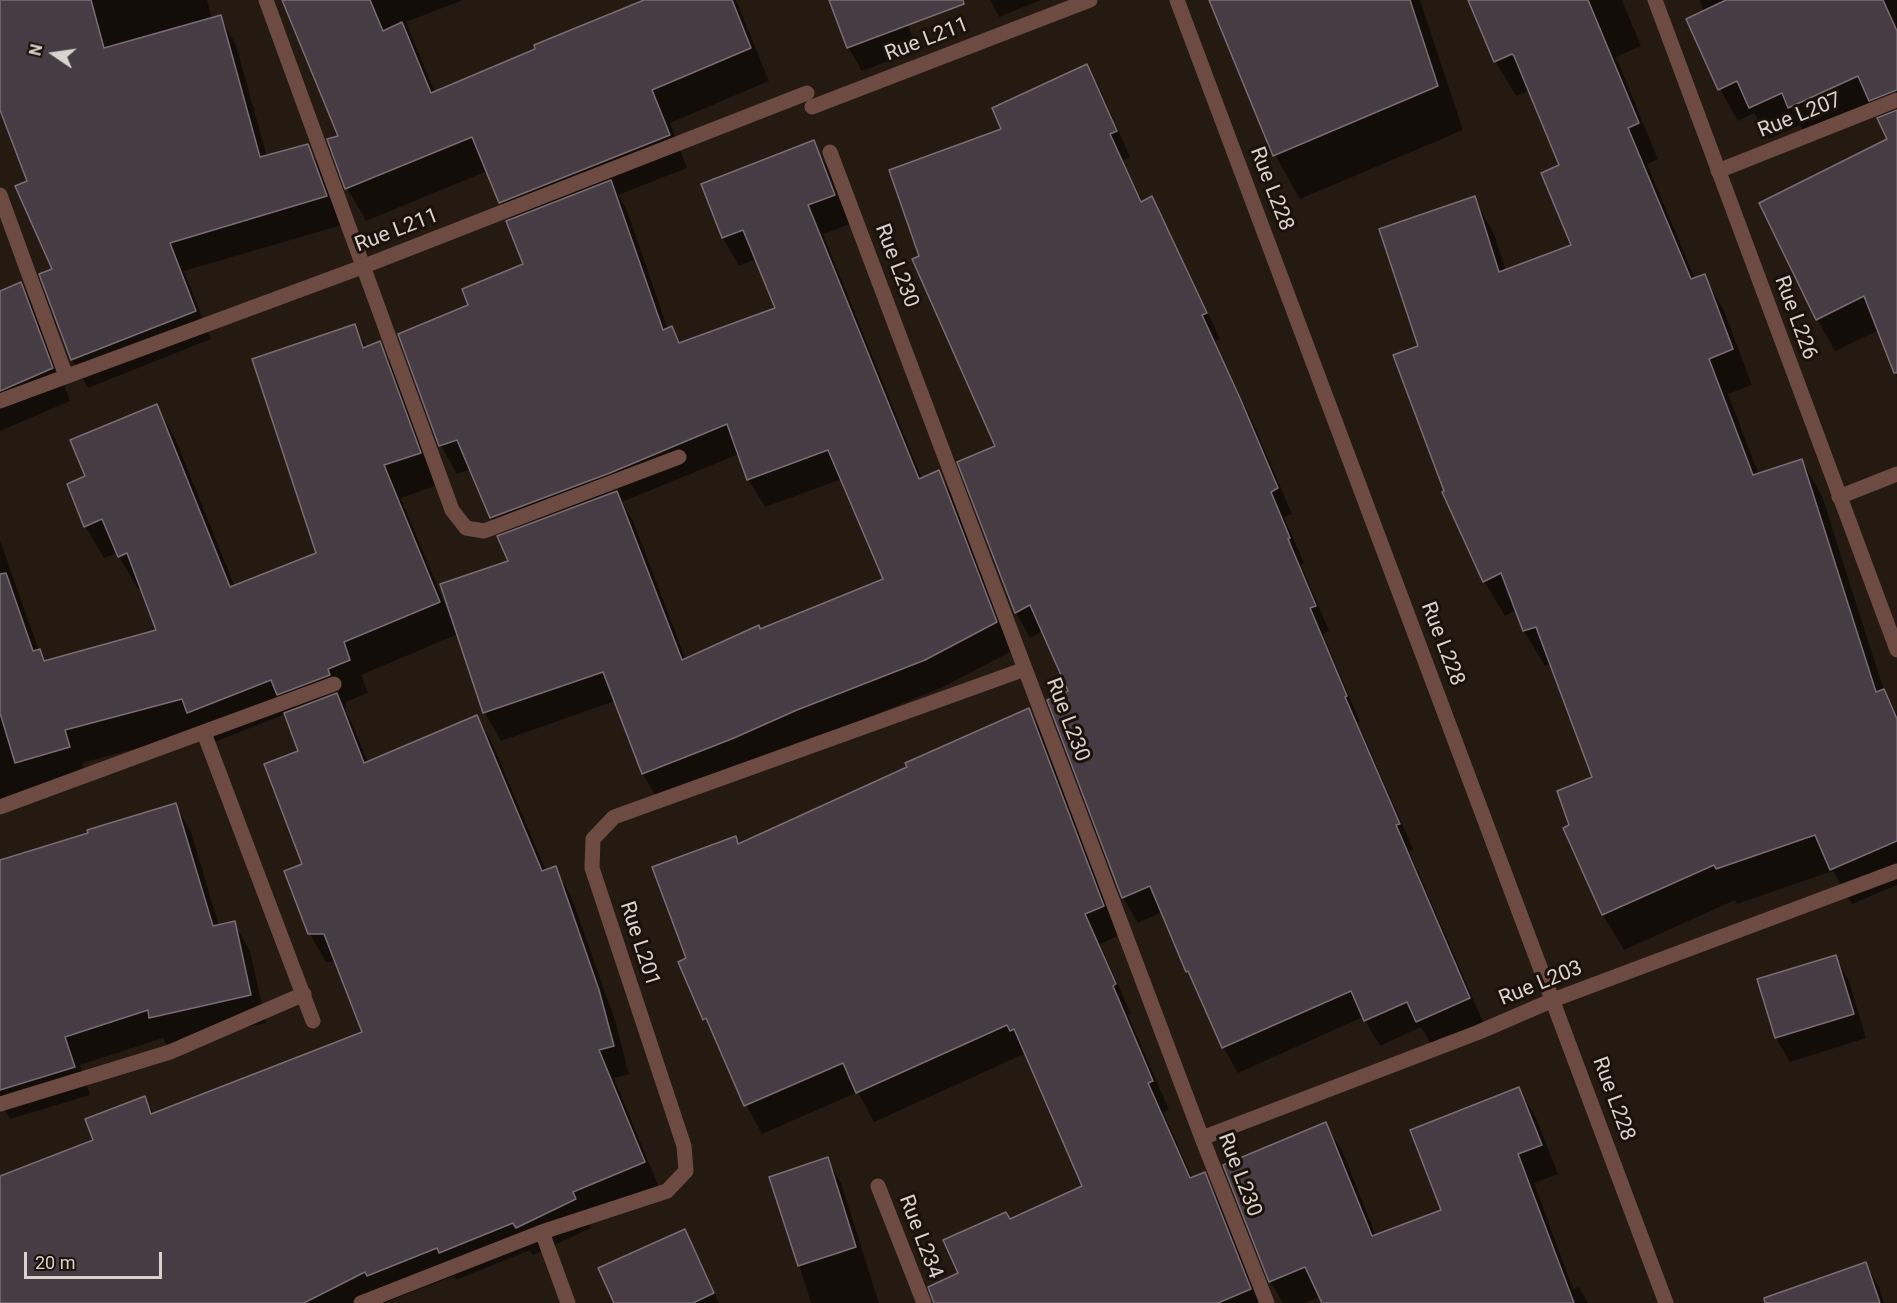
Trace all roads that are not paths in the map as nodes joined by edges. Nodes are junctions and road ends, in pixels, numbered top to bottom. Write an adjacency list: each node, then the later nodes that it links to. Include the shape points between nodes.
1 (266, 0): 9 (street)
2 (1090, 0): 9 (street, Rue L211)
3 (1177, 0): 22 (street, Rue L228)
4 (1655, 0): 7 (street, Rue L226)
5 (1897, 100): 7 (street, Rue L207)
6 (830, 152): 16 (street, Rue L230)
7 (1718, 171): 14 (street, Rue L226)
8 (0, 195): 10 (street)
9 (362, 267): 10 (street, Rue L211); 12 (street, via 452,510 466,528 484,531)
10 (66, 376): 11 (street, Rue L211)
11 (0, 401)
12 (679, 457)
13 (1897, 474): 14 (street)
14 (1839, 497): 15 (street, Rue L226)
15 (1897, 650)
16 (1025, 669): 25 (street, Rue L230); 27 (street, Rue L201, via 614,817 593,839 592,868 684,1146 686,1171 667,1191)
17 (334, 684): 18 (street)
18 (204, 733): 19 (street); 21 (street)
19 (0, 807)
20 (1897, 871): 22 (street, Rue L203)
21 (304, 994): 23 (street); 24 (street, via 170,1052)
22 (1553, 1000): 25 (street, Rue L203); 32 (street, Rue L228)
23 (313, 1021)
24 (0, 1104)
25 (1202, 1138): 31 (street, Rue L230)
26 (878, 1186): 30 (street, Rue L234)
27 (542, 1232): 28 (street, Rue L201); 29 (street)
28 (361, 1303)
29 (568, 1303)
30 (924, 1303)
31 (1267, 1303)
32 (1666, 1303)

